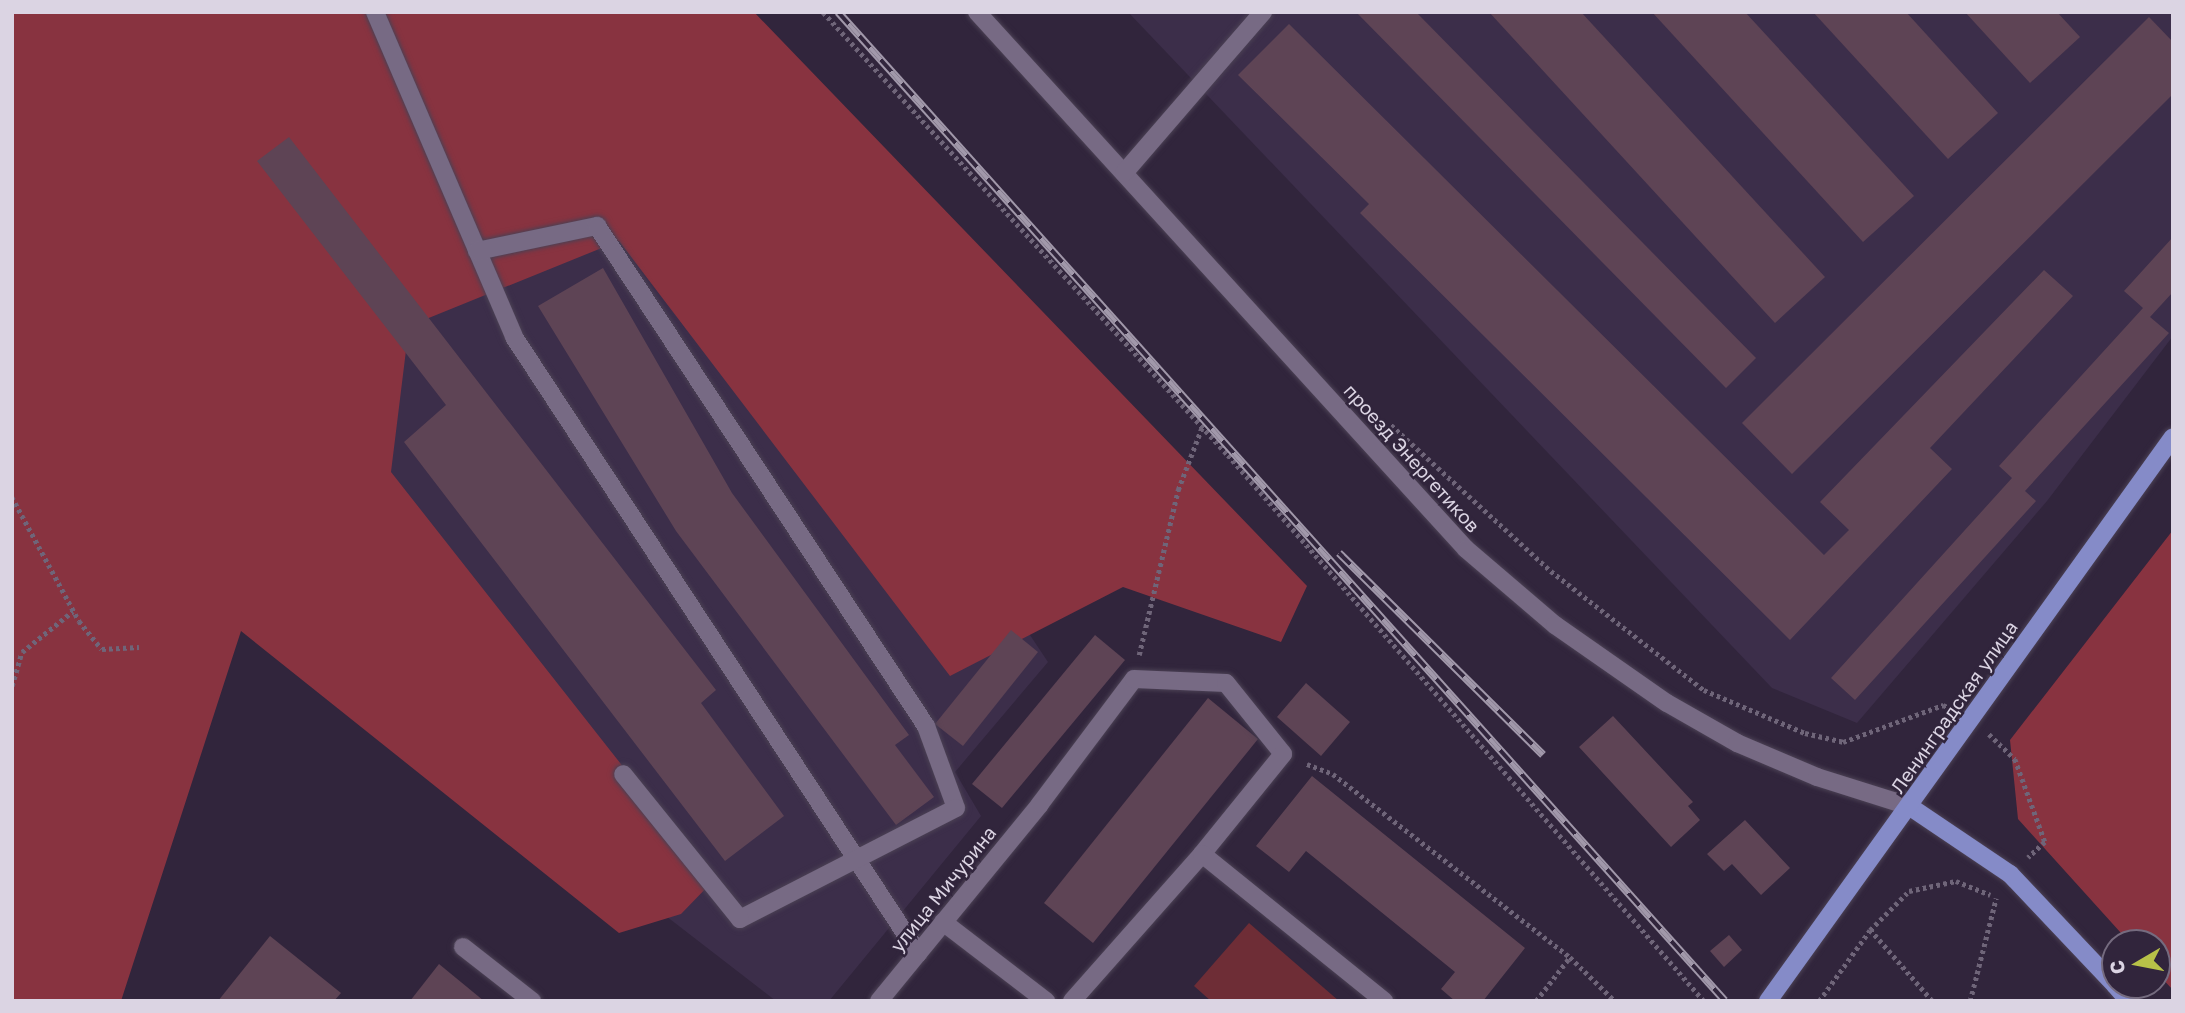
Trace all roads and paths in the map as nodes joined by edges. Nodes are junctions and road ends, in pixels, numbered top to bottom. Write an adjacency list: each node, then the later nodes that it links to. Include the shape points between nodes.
1 (375, 12): 6 (street)
2 (823, 12): 8 (path)
3 (977, 12): 5 (street, проезд Энергетиков)
4 (1263, 12): 5 (street)
5 (1124, 173): 18 (street, проезд Энергетиков, via 1466,549 1555,625 1667,703 1737,743 1817,777)
6 (477, 251): 20 (street, via 514,337); 20 (street, via 597,226 926,726 956,808)
7 (1388, 422): 15 (path, via 1551,571 1704,690 1805,733 1843,743 1943,705)
8 (1202, 427): 13 (path, via 1178,490); 36 (path)
9 (2173, 437): 15 (main road, Ленинградская улица)
10 (12, 497): 11 (path)
11 (72, 611): 12 (path, via 102,649); 14 (path, via 22,652)
12 (139, 647)
13 (1134, 679): 16 (street, via 1226,683); 23 (street, улица Мичурина)
14 (12, 686)
15 (1973, 719): 18 (main road, Ленинградская улица); 21 (path, via 2015,759 2045,842)
16 (1283, 754): 19 (street); 27 (path, via 1333,774)
17 (623, 774): 20 (street, via 740,919)
18 (1909, 806): 21 (main road); 37 (main road, Ленинградская улица)
19 (1202, 854): 32 (street); 33 (street)
20 (856, 858): 26 (street)
21 (2010, 874): 22 (path); 28 (main road)
22 (1997, 897): 24 (path, via 1956,881 1909,891); 40 (path)
23 (943, 922): 26 (street, улица Мичурина); 31 (street)
24 (1870, 930): 38 (path); 39 (path)
25 (463, 947): 29 (street)
26 (918, 953): 30 (street, улица Мичурина)
27 (1570, 957): 34 (path); 35 (path)
28 (2101, 970)
29 (532, 1001)
30 (879, 1001)
31 (1046, 1001)
32 (1072, 1001)
33 (1384, 1001)
34 (1536, 1001)
35 (1615, 1001)
36 (1704, 1001)
37 (1768, 1001)
38 (1819, 1001)
39 (1932, 1001)
40 (1970, 1001)

